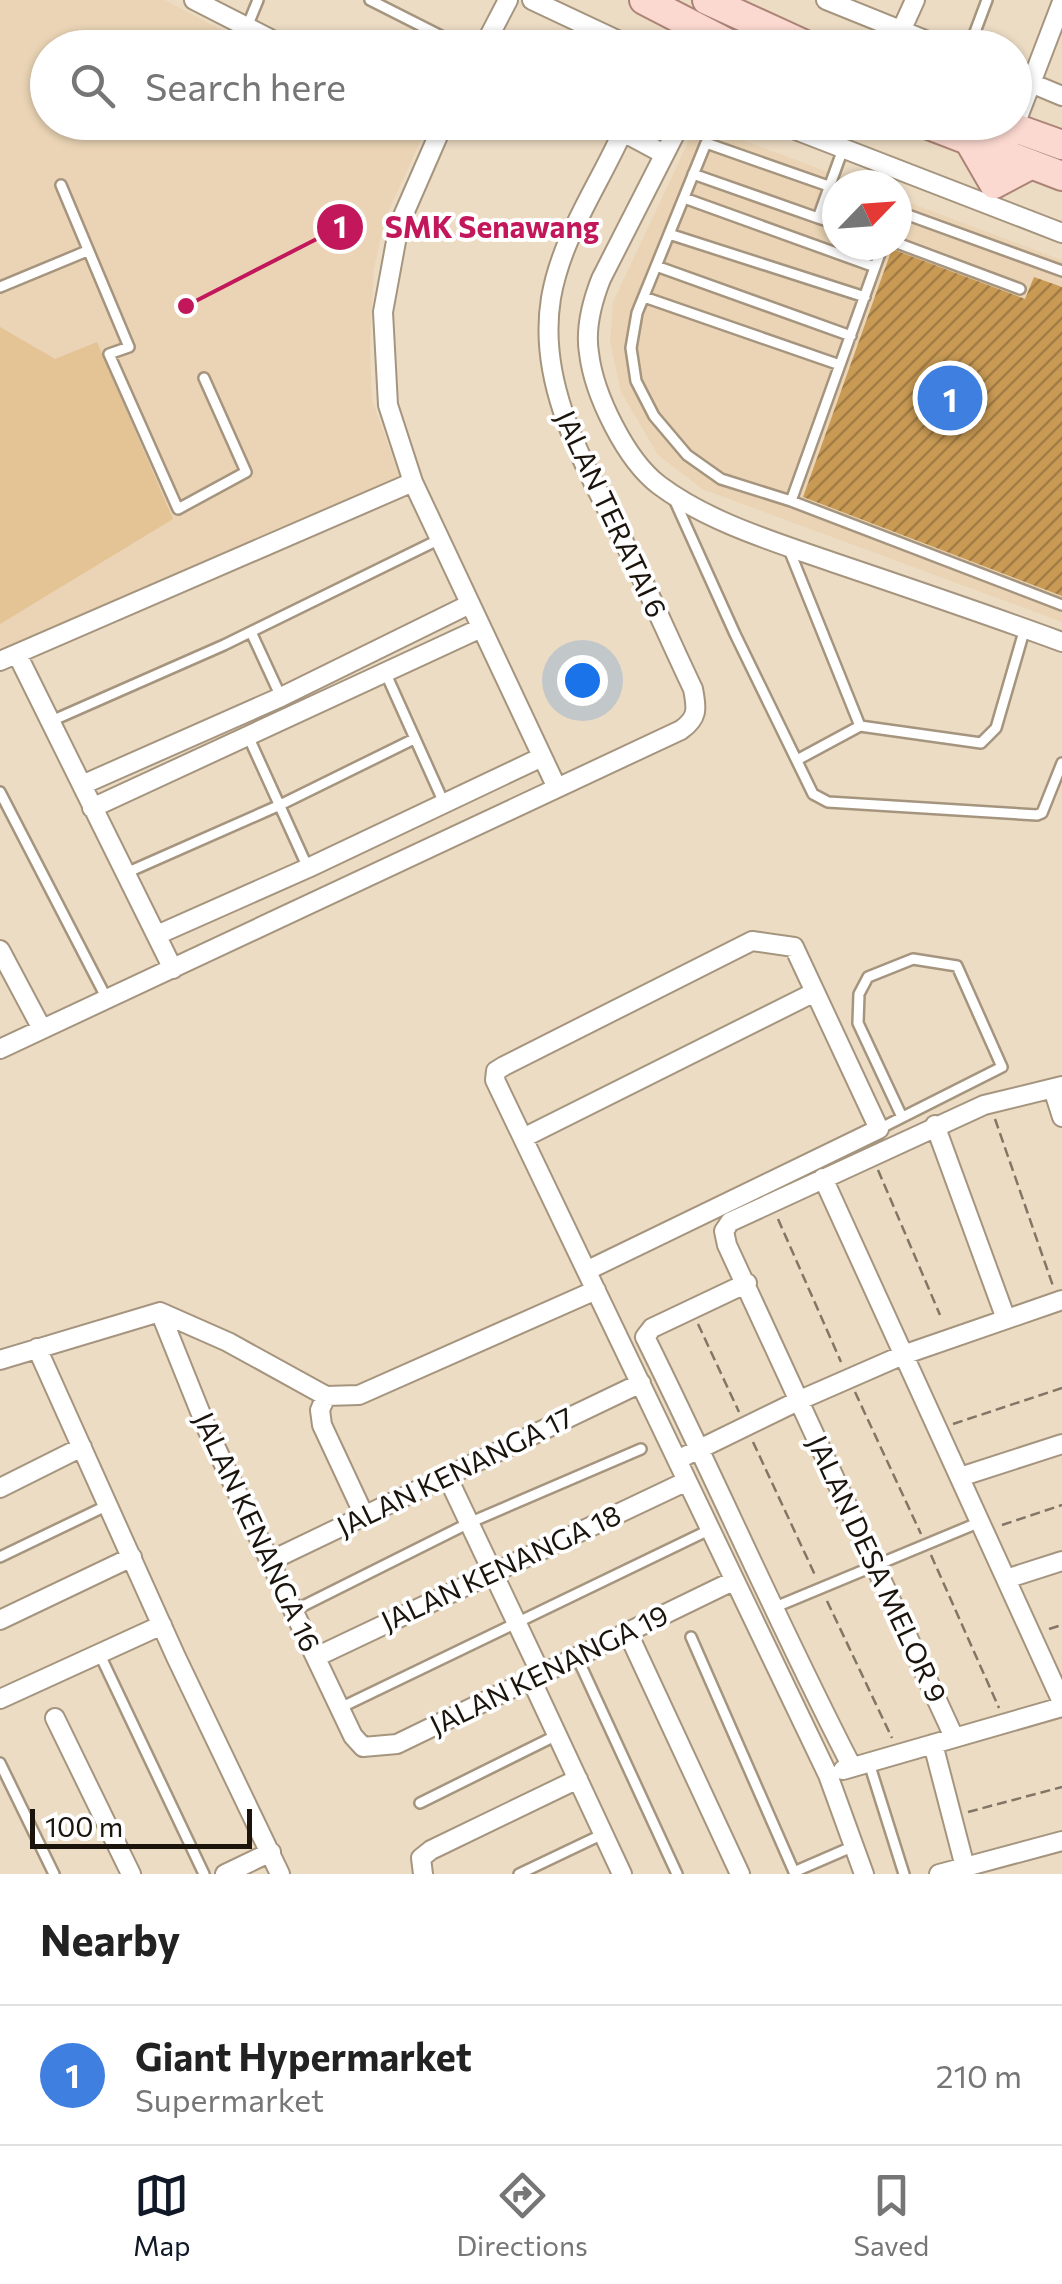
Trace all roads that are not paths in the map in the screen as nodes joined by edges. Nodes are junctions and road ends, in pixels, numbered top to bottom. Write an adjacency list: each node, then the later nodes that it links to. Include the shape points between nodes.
1 (194, 0): 12 (street)
2 (258, 0): 12 (lane)
3 (370, 0): 15 (lane)
4 (508, 0): 16 (street)
5 (532, 0): 17 (street)
6 (644, 0): 18 (main road)
7 (826, 0): 20 (street)
8 (915, 0): 21 (street)
9 (987, 0): 22 (lane)
10 (709, 1): 19 (main road)
11 (1060, 13): 23 (street)
12 (247, 27): 13 (lane); 14 (street)
13 (245, 30)
14 (253, 30)
15 (429, 30)
16 (493, 30)
17 (596, 30)
18 (702, 30)
19 (773, 30)
20 (899, 30)
21 (901, 30)
22 (976, 30)
23 (1032, 62)
24 (1032, 84): 25 (street)
25 (1062, 96)
26 (1032, 135): 35 (main road)
27 (434, 140): 65 (street, via 398,224 383,312 388,406)
28 (618, 140): 87 (street, JALAN TERATAI 6, via 573,226 552,296 548,340 558,398 582,460 697,707 693,722 681,730)
29 (644, 140): 37 (street)
30 (671, 140): 37 (street)
31 (820, 140): 36 (street)
32 (969, 140): 44 (main road)
33 (972, 140): 38 (main road)
34 (1011, 140): 38 (street)
35 (1062, 145)
36 (843, 149): 39 (lane); 44 (street)
37 (664, 154): 66 (street, via 600,279 588,353 604,405 630,454)
38 (1017, 160): 41 (main road); 44 (main road)
39 (838, 170)
40 (694, 174): 42 (lane, via 706,143); 45 (lane); 48 (lane)
41 (1062, 176)
42 (822, 184)
43 (62, 185): 53 (lane)
44 (990, 194): 50 (street)
45 (684, 198): 51 (lane); 56 (lane)
46 (822, 210): 48 (lane)
47 (912, 217): 57 (lane)
48 (818, 218): 49 (lane)
49 (822, 219)
50 (1062, 233)
51 (669, 234): 55 (lane); 61 (lane)
52 (912, 249): 59 (lane)
53 (87, 251): 58 (lane); 64 (lane, via 129,346 109,354 178,509 246,472)
54 (878, 260): 56 (lane)
55 (656, 266): 60 (lane); 62 (lane)
56 (876, 266): 61 (lane)
57 (1062, 272)
58 (0, 286)
59 (1020, 289)
60 (644, 296): 63 (lane); 67 (lane, via 631,348 636,381 654,416 687,455 721,479)
61 (865, 296): 62 (lane)
62 (850, 336): 63 (lane)
63 (840, 364): 67 (lane)
64 (204, 378)
65 (413, 482): 68 (street); 76 (street)
66 (671, 492): 69 (street); 84 (lane)
67 (791, 501): 71 (lane)
68 (440, 539): 70 (street); 74 (lane)
69 (788, 546): 73 (street); 80 (lane)
70 (470, 604): 72 (street); 78 (street)
71 (1062, 605)
72 (481, 628): 77 (street); 83 (street)
73 (1025, 628): 75 (street); 80 (lane, via 996,728 981,742)
74 (252, 632): 78 (lane); 79 (lane)
75 (1062, 642)
76 (8, 657): 79 (street)
77 (386, 674): 81 (street); 82 (lane)
78 (281, 697): 86 (street)
79 (49, 722): 86 (street)
80 (860, 726): 84 (lane)
81 (248, 736): 90 (lane); 91 (street)
82 (414, 739): 89 (lane); 90 (lane)
83 (542, 757): 87 (street); 89 (street)
84 (797, 760): 85 (lane, via 812,794 828,802 1036,815)
85 (1062, 763)
86 (82, 785): 91 (street)
87 (557, 788): 96 (street)
88 (0, 792): 98 (lane)
89 (444, 803): 92 (street)
90 (280, 805): 92 (lane); 93 (lane)
91 (92, 808): 93 (street)
92 (308, 868): 94 (street)
93 (126, 873): 94 (street)
94 (157, 934): 96 (street)
95 (0, 950): 99 (street)
96 (173, 969): 98 (street)
97 (815, 992): 105 (street); 106 (street); 106 (street, via 794,948 752,940 496,1071)
98 (107, 1000): 99 (street)
99 (42, 1029): 100 (street)
100 (0, 1049)
101 (1058, 1088): 103 (street); 104 (street, via 990,1103)
102 (902, 1117): 102 (lane, via 1002,1067 957,966 913,959 868,977 859,994 858,1023); 105 (lane)
103 (1062, 1117)
104 (935, 1126): 107 (street); 113 (street)
105 (878, 1129): 108 (street)
106 (524, 1138): 108 (street)
107 (823, 1178): 109 (street, JALAN DESA MELOR 9, via 724,1230); 115 (street)
108 (588, 1270): 110 (street)
109 (747, 1283): 119 (street, JALAN DESA MELOR 9); 122 (street, via 652,1328 646,1337)
110 (596, 1290): 117 (street); 118 (street, via 359,1395)
111 (1060, 1301): 113 (street)
112 (160, 1312): 114 (street); 118 (street); 136 (street, JALAN KENANGA 16)
113 (1006, 1319): 115 (street)
114 (38, 1348): 116 (street); 121 (street)
115 (903, 1354): 119 (street); 126 (street)
116 (0, 1360)
117 (640, 1383): 124 (street); 125 (street, JALAN KENANGA 17)
118 (326, 1396): 130 (street, via 322,1425)
119 (800, 1400): 122 (street); 138 (street, JALAN DESA MELOR 9)
120 (1062, 1444): 126 (street)
121 (82, 1447): 128 (street); 129 (street)
122 (700, 1448): 124 (street); 142 (street)
123 (641, 1449): 131 (lane)
124 (677, 1460): 127 (street)
125 (446, 1474): 130 (street, JALAN KENANGA 17); 131 (street)
126 (960, 1477): 132 (street)
127 (686, 1481): 133 (street); 139 (street, JALAN KENANGA 18)
128 (0, 1488)
129 (108, 1505): 134 (lane); 135 (street)
130 (364, 1515): 136 (street, JALAN KENANGA 17)
131 (469, 1523): 139 (street); 143 (lane)
132 (982, 1527): 138 (lane); 140 (street)
133 (709, 1530): 141 (street); 145 (lane)
134 (0, 1557)
135 (132, 1557): 144 (street); 146 (street)
136 (270, 1560): 143 (street, JALAN KENANGA 16)
137 (1062, 1561): 140 (street)
138 (876, 1565): 142 (lane); 159 (street, JALAN DESA MELOR 9)
139 (492, 1572): 145 (street); 151 (street, JALAN KENANGA 18)
140 (1006, 1579): 153 (street)
141 (733, 1581): 147 (street, JALAN KENANGA 19); 164 (street)
142 (773, 1608): 163 (street)
143 (294, 1610): 151 (street, JALAN KENANGA 16)
144 (0, 1620)
145 (516, 1623): 152 (street); 156 (lane)
146 (162, 1625): 149 (street); 170 (street)
147 (627, 1631): 150 (street, JALAN KENANGA 19); 183 (street)
148 (691, 1637): 173 (lane)
149 (99, 1652): 154 (street); 176 (lane)
150 (576, 1655): 152 (street, JALAN KENANGA 19); 182 (lane)
151 (316, 1657): 156 (street, JALAN KENANGA 16)
152 (535, 1675): 158 (street); 161 (street, JALAN KENANGA 19, via 397,1744)
153 (1057, 1678): 155 (street)
154 (0, 1699)
155 (1062, 1704): 159 (street)
156 (340, 1708): 161 (street, JALAN KENANGA 16)
157 (55, 1718): 175 (street)
158 (557, 1735): 165 (street); 166 (lane)
159 (954, 1737): 160 (street)
160 (933, 1744): 163 (street); 172 (street)
161 (363, 1747)
162 (0, 1763): 174 (lane)
163 (860, 1765): 164 (street); 185 (lane)
164 (828, 1775): 169 (street)
165 (578, 1779): 167 (street); 179 (street, via 431,1850 421,1858)
166 (420, 1802)
167 (604, 1834): 180 (lane); 181 (street)
168 (1062, 1840): 171 (street)
169 (854, 1846): 173 (lane); 184 (street)
170 (271, 1852): 177 (street); 178 (street)
171 (1007, 1865): 172 (street)
172 (965, 1867): 186 (street)
173 (795, 1873)
174 (54, 1874)
175 (131, 1874)
176 (204, 1874)
177 (225, 1874)
178 (280, 1874)
179 (423, 1874)
180 (519, 1874)
181 (622, 1874)
182 (678, 1874)
183 (740, 1874)
184 (864, 1874)
185 (904, 1874)
186 (939, 1874)

